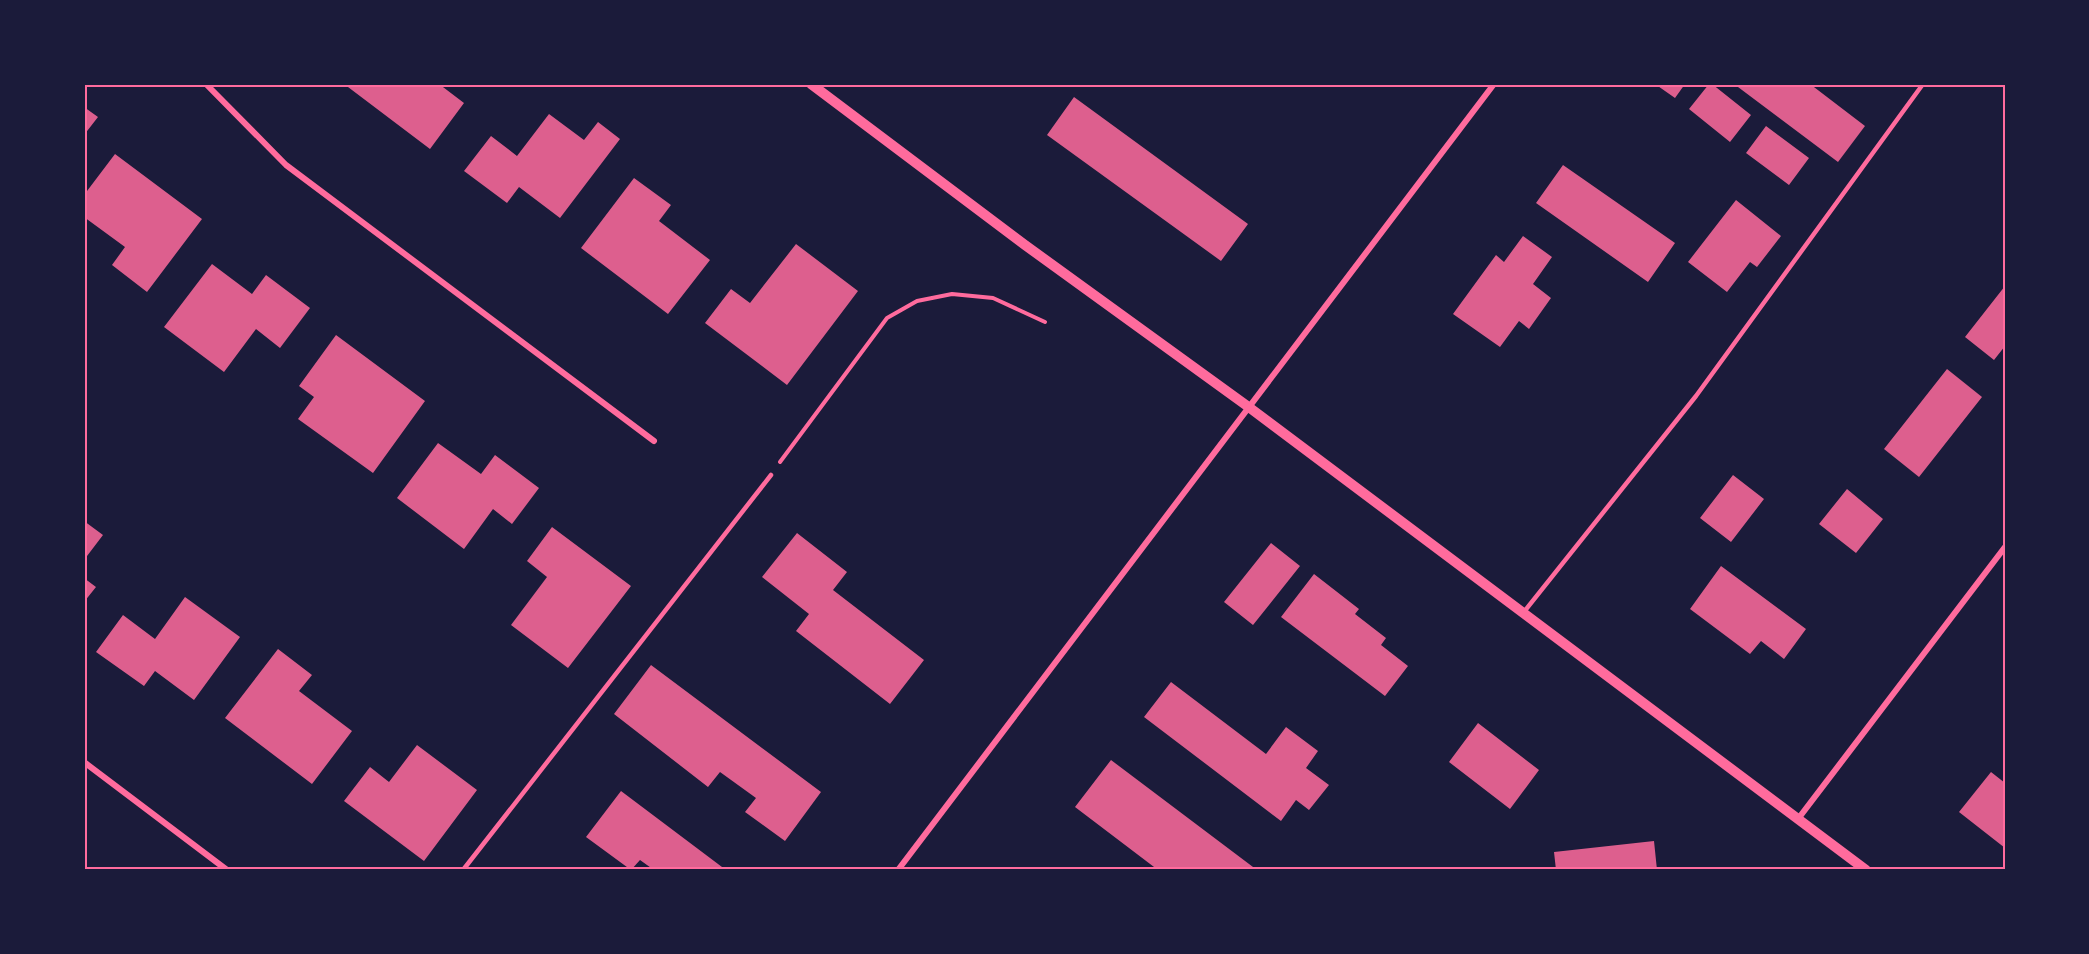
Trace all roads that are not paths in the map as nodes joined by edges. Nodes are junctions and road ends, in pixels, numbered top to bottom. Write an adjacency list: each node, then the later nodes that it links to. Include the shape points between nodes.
1 (206, 84): 6 (street, via 286,165)
2 (811, 84): 5 (street)
3 (1494, 84): 5 (street)
4 (1923, 84): 9 (lane, via 1696,396)
5 (1250, 408): 9 (street); 14 (street)
6 (654, 441)
7 (771, 475): 13 (lane)
8 (2005, 547): 11 (street)
9 (1522, 613): 11 (street)
10 (84, 762): 12 (street)
11 (1798, 819): 15 (street)
12 (227, 870)
13 (463, 870)
14 (898, 870)
15 (1866, 870)

